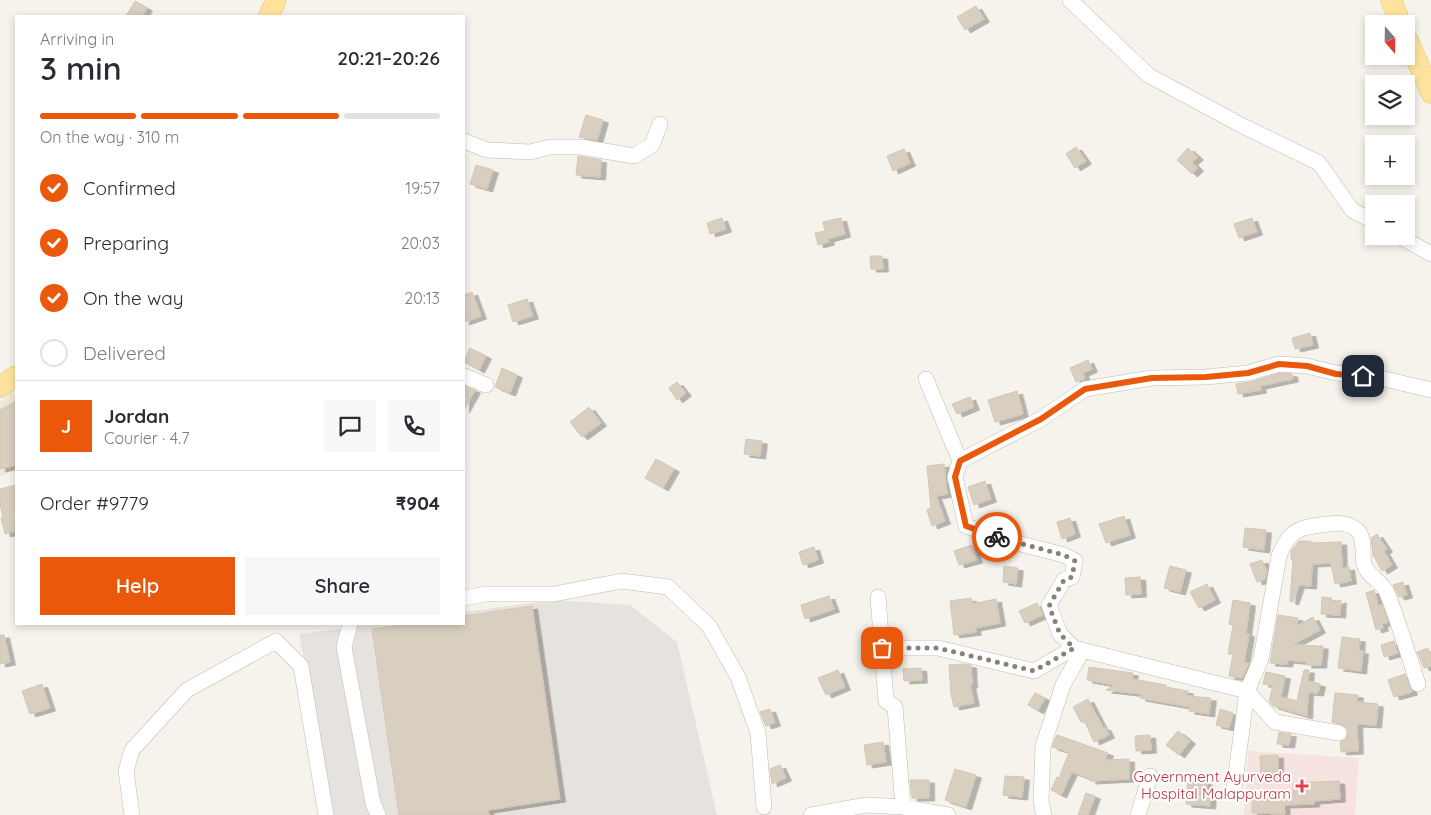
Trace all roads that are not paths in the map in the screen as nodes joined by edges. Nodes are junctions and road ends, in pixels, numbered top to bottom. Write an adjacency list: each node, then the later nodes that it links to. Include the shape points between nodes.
1 (276, 0): 4 (main road)
2 (1070, 0): 10 (street, via 1148,75 1319,163 1352,210)
3 (1391, 0): 5 (main road)
4 (268, 15)
5 (1397, 15)
6 (1415, 57): 7 (main road)
7 (1431, 94)
8 (660, 124): 9 (street, via 652,145 634,156 582,147 550,147 530,152 487,150)
9 (465, 142)
10 (1365, 217)
11 (1415, 245): 12 (street)
12 (1431, 254)
13 (465, 376): 16 (street)
14 (15, 377): 17 (main road)
15 (926, 379): 19 (street)
16 (486, 385)
17 (0, 387)
18 (1431, 390): 19 (street, via 1376,377 1279,364 1248,373 1152,378 1085,389 1041,419)
19 (960, 461): 24 (street, via 955,477 966,526 1075,561 1072,577 1064,580 1049,606 1060,634)
20 (878, 597): 23 (street)
21 (465, 598): 30 (street, via 486,594 554,594 622,581 668,587 709,626 738,677 758,734)
22 (350, 625): 34 (street, via 344,647 373,803)
23 (882, 648): 24 (street, via 938,648 1034,671); 31 (street, via 886,700 895,707)
24 (1078, 650): 26 (street); 37 (street, via 1043,746 1041,802)
25 (1418, 684): 26 (street, via 1387,591 1364,564 1361,534 1345,523 1334,523 1309,526 1290,535 1284,542 1261,659)
26 (1247, 691): 27 (street, via 1275,722); 29 (street)
27 (1339, 733)
28 (1150, 776): 38 (street)
29 (1234, 788)
30 (764, 807)
31 (903, 807): 35 (street, via 867,805); 36 (street)
32 (132, 815): 33 (street, via 126,771 132,750 187,690 276,641 301,666)
33 (326, 815)
34 (378, 815)
35 (812, 815)
36 (948, 815)
37 (1044, 815)
38 (1138, 815)

